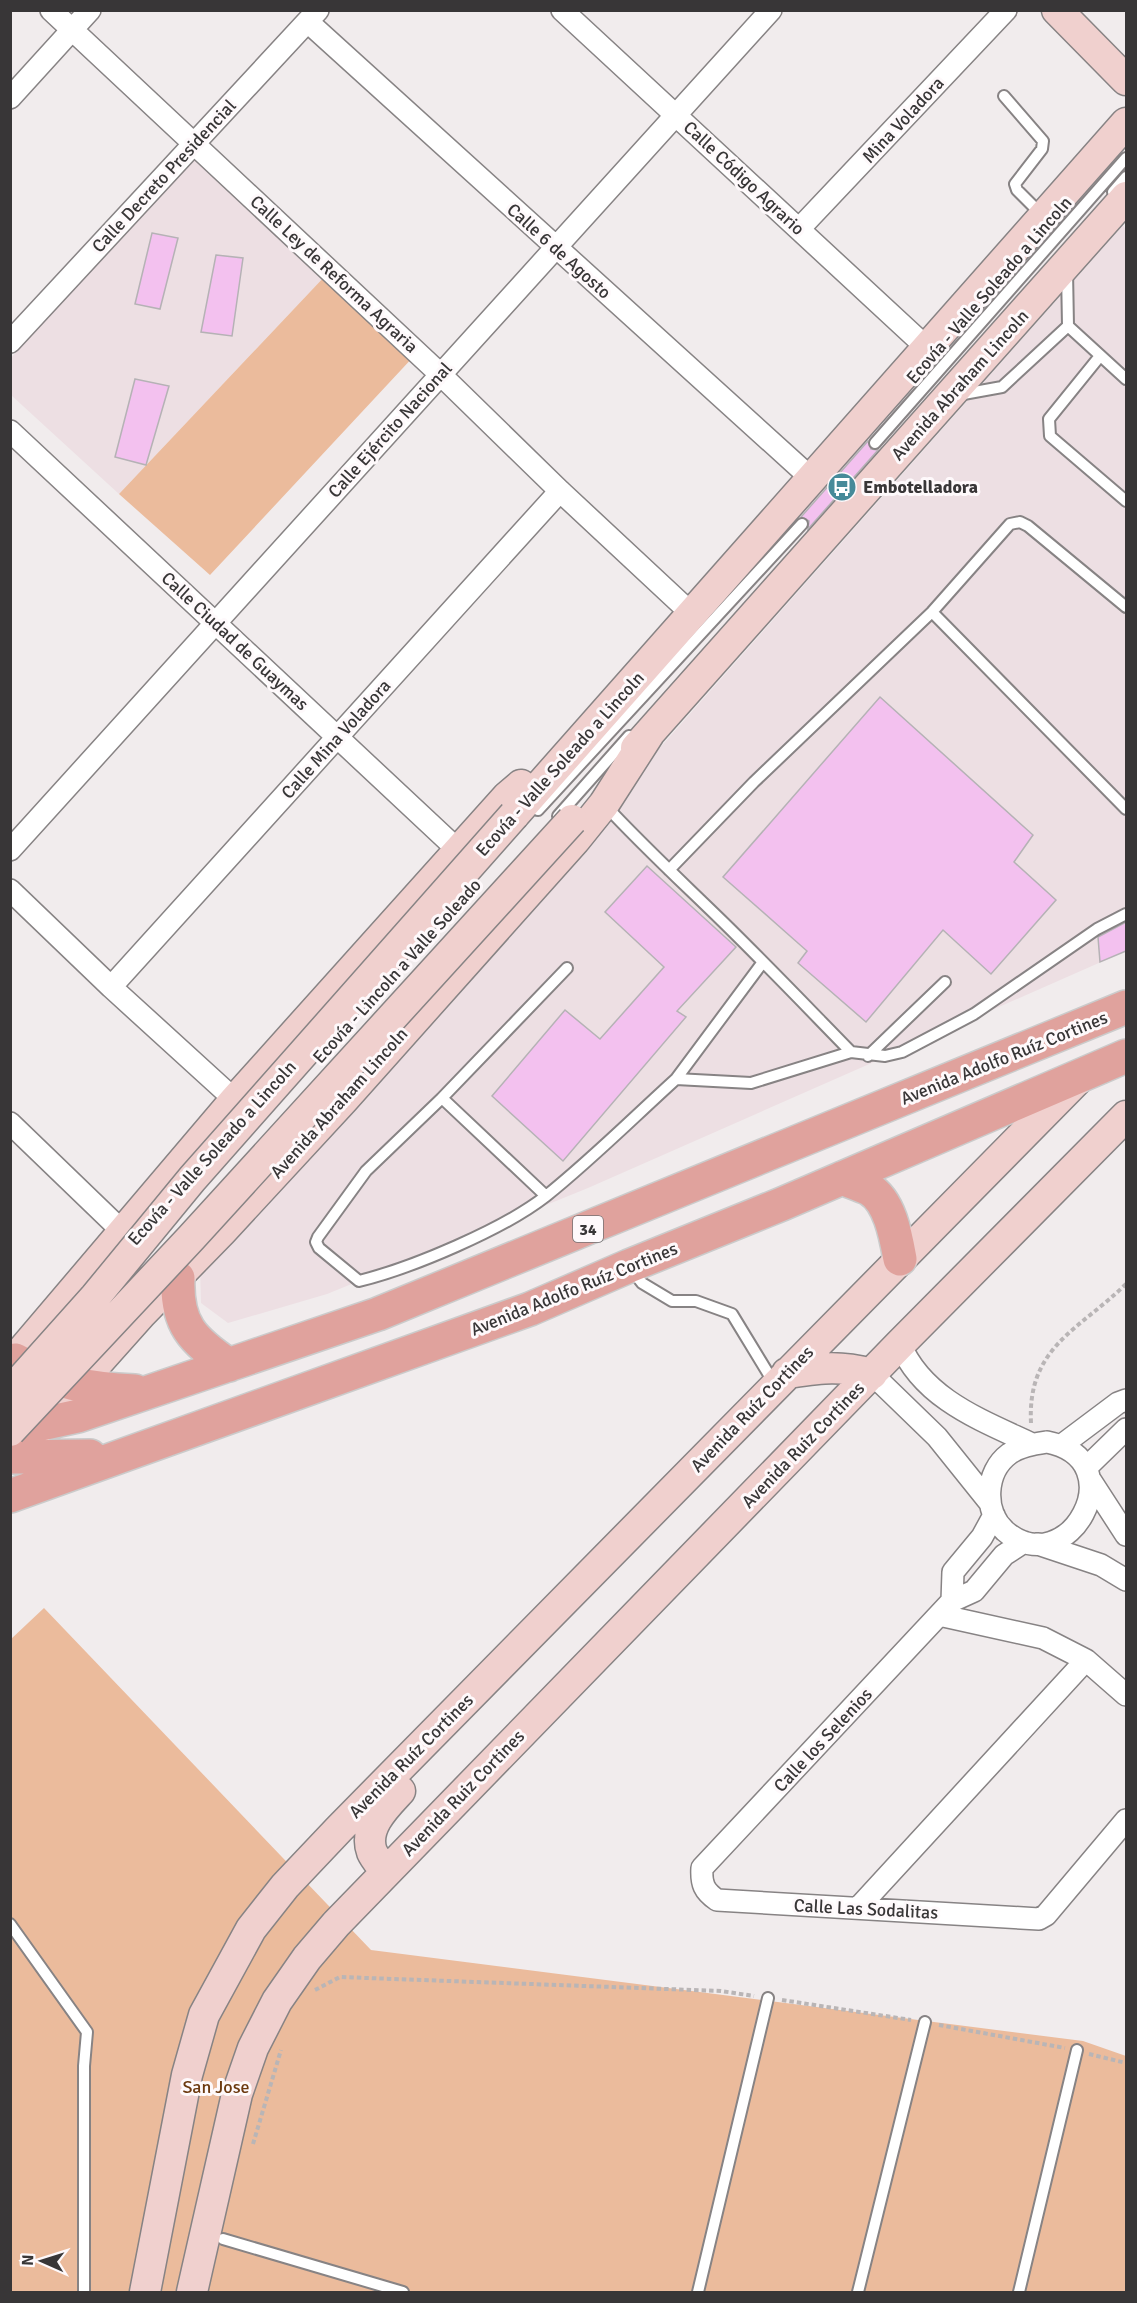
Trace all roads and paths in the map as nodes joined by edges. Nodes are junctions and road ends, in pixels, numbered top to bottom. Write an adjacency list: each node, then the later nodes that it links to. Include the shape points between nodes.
1 (51, 10): 8 (street, Calle Ley de Reforma Agraria)
2 (90, 10): 8 (street)
3 (562, 10): 12 (street, Calle Código Agrario)
4 (771, 10): 12 (street, Calle Ejército Nacional)
5 (1006, 10): 19 (street, Mina Voladora)
6 (313, 16): 14 (street, Calle Decreto Presidencial); 20 (street, Calle 6 de Agosto)
7 (1067, 17): 9 (main road)
8 (72, 30): 11 (street); 14 (street, Calle Ley de Reforma Agraria)
9 (1126, 80)
10 (1004, 96): 18 (lane, via 1042,141 1042,148 1015,184)
11 (10, 98)
12 (677, 116): 19 (street, Calle Código Agrario); 20 (street, Calle Ejército Nacional)
13 (1126, 123): 18 (main road)
14 (194, 143): 23 (street, Calle Decreto Presidencial); 26 (street, Calle Ley de Reforma Agraria)
15 (1126, 158): 30 (lane, Ecovía - Valle Soleado a Lincoln)
16 (1126, 177): 17 (lane)
17 (1115, 200): 21 (main road, Avenida Abraham Lincoln)
18 (1043, 217): 24 (main road)
19 (799, 229): 24 (street, Calle Código Agrario)
20 (557, 249): 26 (street, Calle Ejército Nacional); 31 (street, Calle 6 de Agosto)
21 (1067, 265): 22 (lane); 28 (main road, Avenida Abraham Lincoln)
22 (1068, 326): 25 (lane); 28 (lane, via 1002,387)
23 (10, 342)
24 (927, 347): 31 (main road)
25 (1100, 356): 27 (lane); 33 (lane, via 1049,419 1048,428 1050,436)
26 (440, 374): 32 (street, Calle Ley de Reforma Agraria); 40 (street, Calle Ejército Nacional)
27 (1126, 379)
28 (951, 396): 41 (main road, Avenida Abraham Lincoln)
29 (10, 431): 40 (street, Calle Ciudad de Guaymas)
30 (875, 443)
31 (812, 479): 39 (main road)
32 (560, 491): 39 (street, Calle Ley de Reforma Agraria); 42 (street, Calle Mina Voladora)
33 (1126, 501)
34 (802, 524): 46 (lane, Ecovía - Valle Soleado a Lincoln)
35 (812, 533): 36 (lane)
36 (748, 604)
37 (1126, 607): 38 (lane, via 1020,522 1004,528)
38 (932, 612): 45 (lane); 49 (lane, via 754,782)
39 (693, 615): 43 (main road)
40 (216, 623): 42 (street, Calle Ciudad de Guaymas); 47 (street, Calle Ejército Nacional)
41 (643, 731): 44 (main road, Avenida Abraham Lincoln); 88 (main road, Avenida Abraham Lincoln, bridge)
42 (338, 737): 48 (street, Calle Ciudad de Guaymas); 56 (street, Calle Mina Voladora)
43 (575, 746): 46 (main road); 48 (main road, Avenida Abraham Lincoln, via 507,797)
44 (604, 804): 49 (lane); 75 (main road, Avenida Abraham Lincoln, via 343,1100)
45 (1126, 809)
46 (521, 818): 81 (main road, bridge, via 192,1179)
47 (10, 850)
48 (459, 851): 64 (main road, Avenida Abraham Lincoln)
49 (669, 870): 53 (lane)
50 (10, 890): 56 (street)
51 (1126, 914): 59 (lane, via 1097,929 974,1014 902,1052)
52 (462, 923): 77 (lane, Ecovía - Lincoln a Valle Soleado)
53 (763, 962): 58 (lane); 62 (lane)
54 (567, 968): 63 (lane)
55 (945, 982): 59 (lane)
56 (111, 987): 64 (street)
57 (1126, 1008): 61 (main road); 67 (main road, Avenida Adolfo Ruíz Cortines / 34)
58 (850, 1052): 59 (lane); 62 (lane, via 751,1083)
59 (868, 1056)
60 (1126, 1056): 61 (main road, Avenida Adolfo Ruíz Cortines)
61 (1084, 1072): 68 (main road, Avenida Adolfo Ruíz Cortines); 72 (main road, Avenida Ruíz Cortines)
62 (676, 1079): 69 (lane)
63 (442, 1098): 69 (lane); 69 (lane, via 366,1171 318,1238 319,1248 356,1280 362,1280 502,1225)
64 (235, 1100): 71 (main road, Avenida Abraham Lincoln)
65 (1126, 1116): 79 (main road)
66 (10, 1123): 71 (street)
67 (793, 1144): 73 (main road, via 734,1189 633,1235); 80 (main road, Avenida Adolfo Ruíz Cortines / 34, via 378,1314)
68 (842, 1178): 72 (main road, via 871,1190 882,1204 894,1229); 73 (main road, Avenida Adolfo Ruíz Cortines)
69 (546, 1196)
70 (175, 1219): 77 (lane, Ecovía - Valle Soleado a Lincoln)
71 (122, 1231): 74 (main road, Avenida Abraham Lincoln)
72 (900, 1258): 84 (main road, Avenida Ruíz Cortines)
73 (629, 1266): 84 (lane, via 642,1283 672,1301 696,1300 732,1314); 91 (main road, Avenida Adolfo Ruíz Cortines, via 530,1310)
74 (89, 1273): 77 (main road, via 89,1296); 81 (main road, Avenida Abraham Lincoln)
75 (178, 1278): 78 (main road, Avenida Abraham Lincoln); 80 (main road, via 177,1297 187,1328 198,1342)
76 (1126, 1284): 89 (path, via 1060,1341 1038,1369 1032,1389)
77 (104, 1311): 78 (main road); 81 (lane, Ecovía - Lincoln a Valle Soleado); 81 (lane, Ecovía - Valle Soleado a Lincoln)
78 (141, 1314): 81 (main road, Avenida Abraham Lincoln)
79 (900, 1344): 82 (main road); 83 (street)
80 (229, 1365): 85 (main road, Avenida Adolfo Ruíz Cortines / 34)
81 (31, 1373): 85 (main road); 88 (main road, Avenida Abraham Lincoln); 88 (lane, Ecovía - Valle Soleado a Lincoln)
82 (872, 1374): 83 (street); 84 (main road, via 831,1366); 94 (street, via 937,1437); 103 (main road, Avenida Ruiz Cortines)
83 (920, 1378): 89 (street, via 961,1411)
84 (782, 1379): 99 (main road, Avenida Ruíz Cortines)
85 (148, 1392): 88 (main road, Avenida Adolfo Ruíz Cortines / 34)
86 (1126, 1400): 90 (street)
87 (1126, 1429): 92 (street)
88 (14, 1436): 91 (main road, via 56,1458)
89 (1032, 1444): 90 (street); 94 (street, via 1008,1455 999,1464 989,1490)
90 (1062, 1445): 92 (street, via 1073,1451)
91 (130, 1455): 93 (main road, Avenida Adolfo Ruíz Cortines)
92 (1089, 1473): 95 (street); 96 (street, via 1090,1499 1077,1526 1052,1542)
93 (10, 1496)
94 (992, 1509): 96 (street, via 1001,1527); 98 (street, via 982,1537 953,1572)
95 (1126, 1535)
96 (1031, 1543): 97 (street, via 1101,1565); 98 (street, Calle los Selenios, via 1004,1555 974,1591)
97 (1126, 1580)
98 (945, 1608): 100 (street, via 1043,1638); 104 (street, Calle los Selenios, via 702,1868)
99 (545, 1620): 103 (main road, via 524,1662 379,1814 372,1830 372,1852); 117 (main road, Avenida Ruíz Cortines, via 324,1845 251,1929 204,2015 187,2075)
100 (1086, 1660): 101 (street); 105 (street)
101 (1126, 1695)
102 (1126, 1820): 105 (street, Calle Las Sodalitas, via 1039,1919)
103 (386, 1872): 118 (main road, Avenida Ruiz Cortines, via 307,1958 277,2001 253,2048 237,2094)
104 (701, 1882): 105 (street, Calle Las Sodalitas, via 706,1893 717,1900)
105 (858, 1908)
106 (10, 1924): 116 (lane, via 87,2032)
107 (309, 1994): 108 (path, via 340,1977 721,1991)
108 (768, 1998): 109 (path); 120 (lane)
109 (925, 2022): 111 (path); 121 (lane)
110 (286, 2041): 113 (path)
111 (1077, 2050): 112 (path); 122 (lane)
112 (1126, 2063)
113 (251, 2151)
114 (224, 2239): 115 (lane)
115 (384, 2290): 119 (lane)
116 (84, 2292)
117 (145, 2292)
118 (192, 2292)
119 (403, 2292)
120 (698, 2292)
121 (858, 2292)
122 (1019, 2292)

